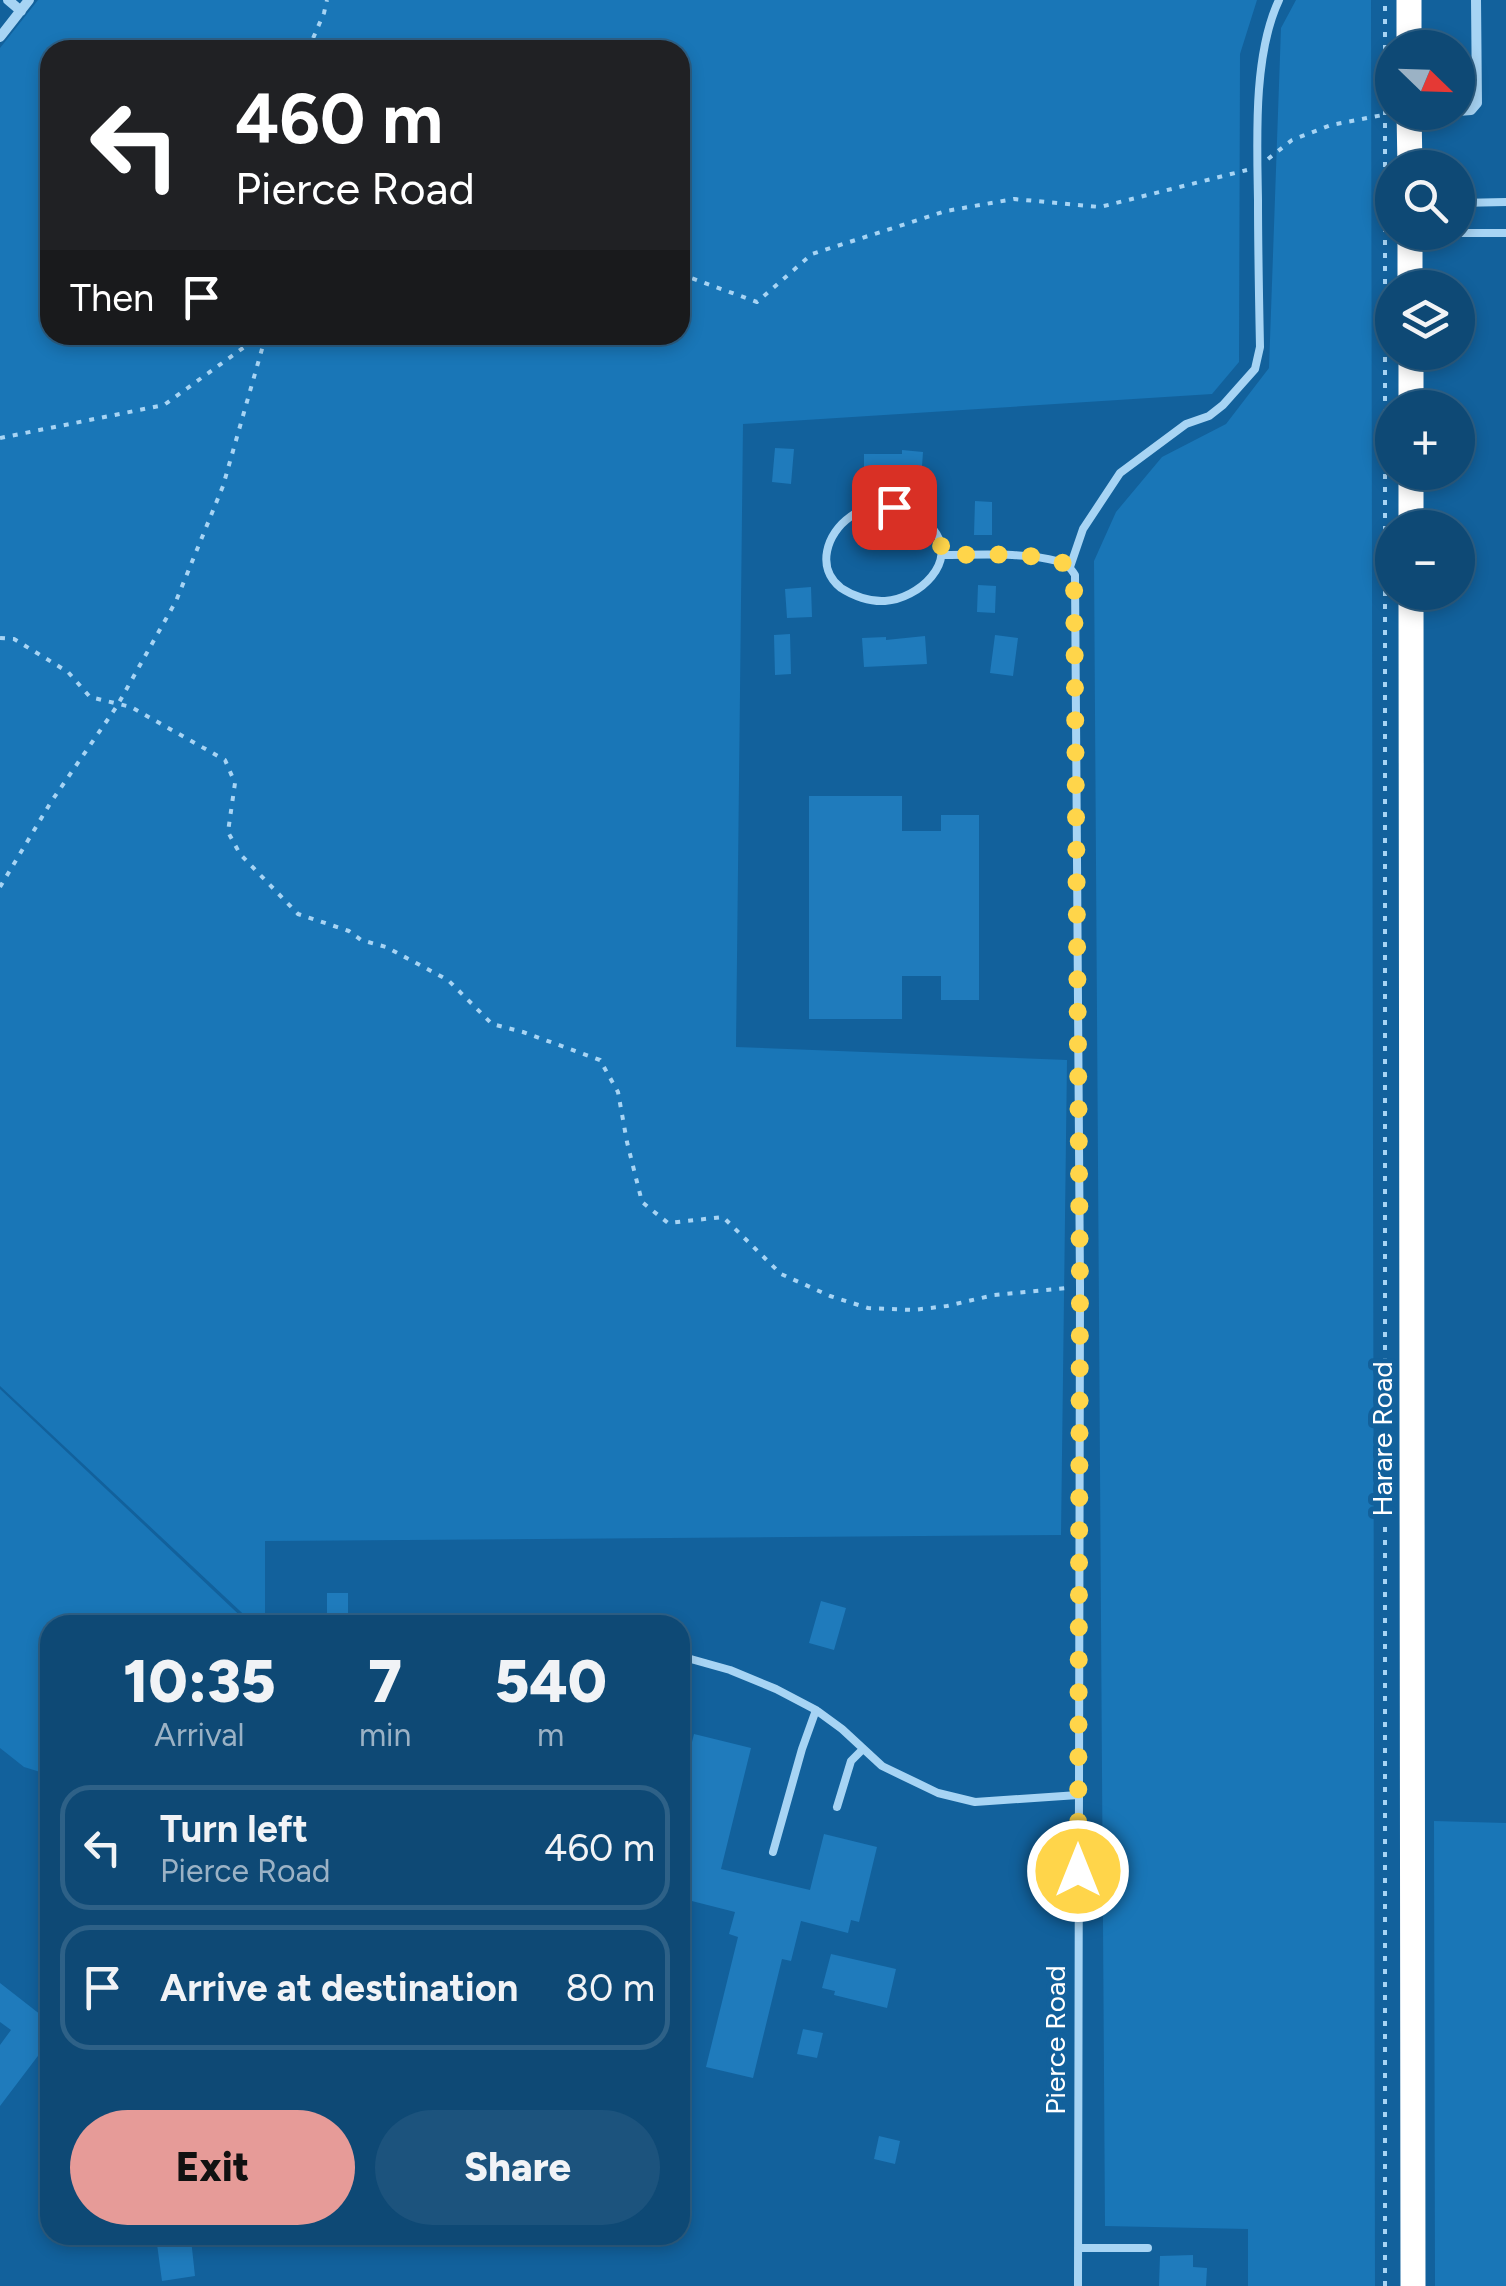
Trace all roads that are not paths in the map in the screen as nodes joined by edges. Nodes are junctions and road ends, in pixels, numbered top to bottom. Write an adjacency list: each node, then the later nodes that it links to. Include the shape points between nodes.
1 (8, 0): 6 (street)
2 (29, 0): 6 (street)
3 (1278, 0): 15 (lane, via 1256,138 1260,348 1254,369 1223,405 1120,473 1083,530)
4 (1409, 0): 7 (highway)
5 (1476, 0): 9 (street)
6 (21, 10): 8 (street)
7 (1409, 30)
8 (0, 37)
9 (1475, 105)
10 (1506, 202): 11 (lane)
11 (1475, 203)
12 (1475, 233): 13 (lane)
13 (1506, 233)
14 (943, 555): 14 (lane, via 932,527 894,507 852,515 828,542 826,558 841,588 889,601 928,582); 15 (lane, via 1017,556)
15 (1070, 567): 20 (lane, Pierce Road, via 1080,1287)
16 (1411, 610): 26 (highway, Harare Road)
17 (690, 1659): 18 (lane, via 776,1688)
18 (816, 1710): 19 (lane); 22 (lane)
19 (863, 1749): 20 (lane, via 906,1779 975,1802); 21 (lane, via 851,1761)
20 (1078, 1795): 23 (lane, Pierce Road)
21 (837, 1807)
22 (773, 1852)
23 (1078, 2248): 24 (lane); 25 (lane, Pierce Road)
24 (1148, 2248)
25 (1078, 2286)
26 (1412, 2286)

